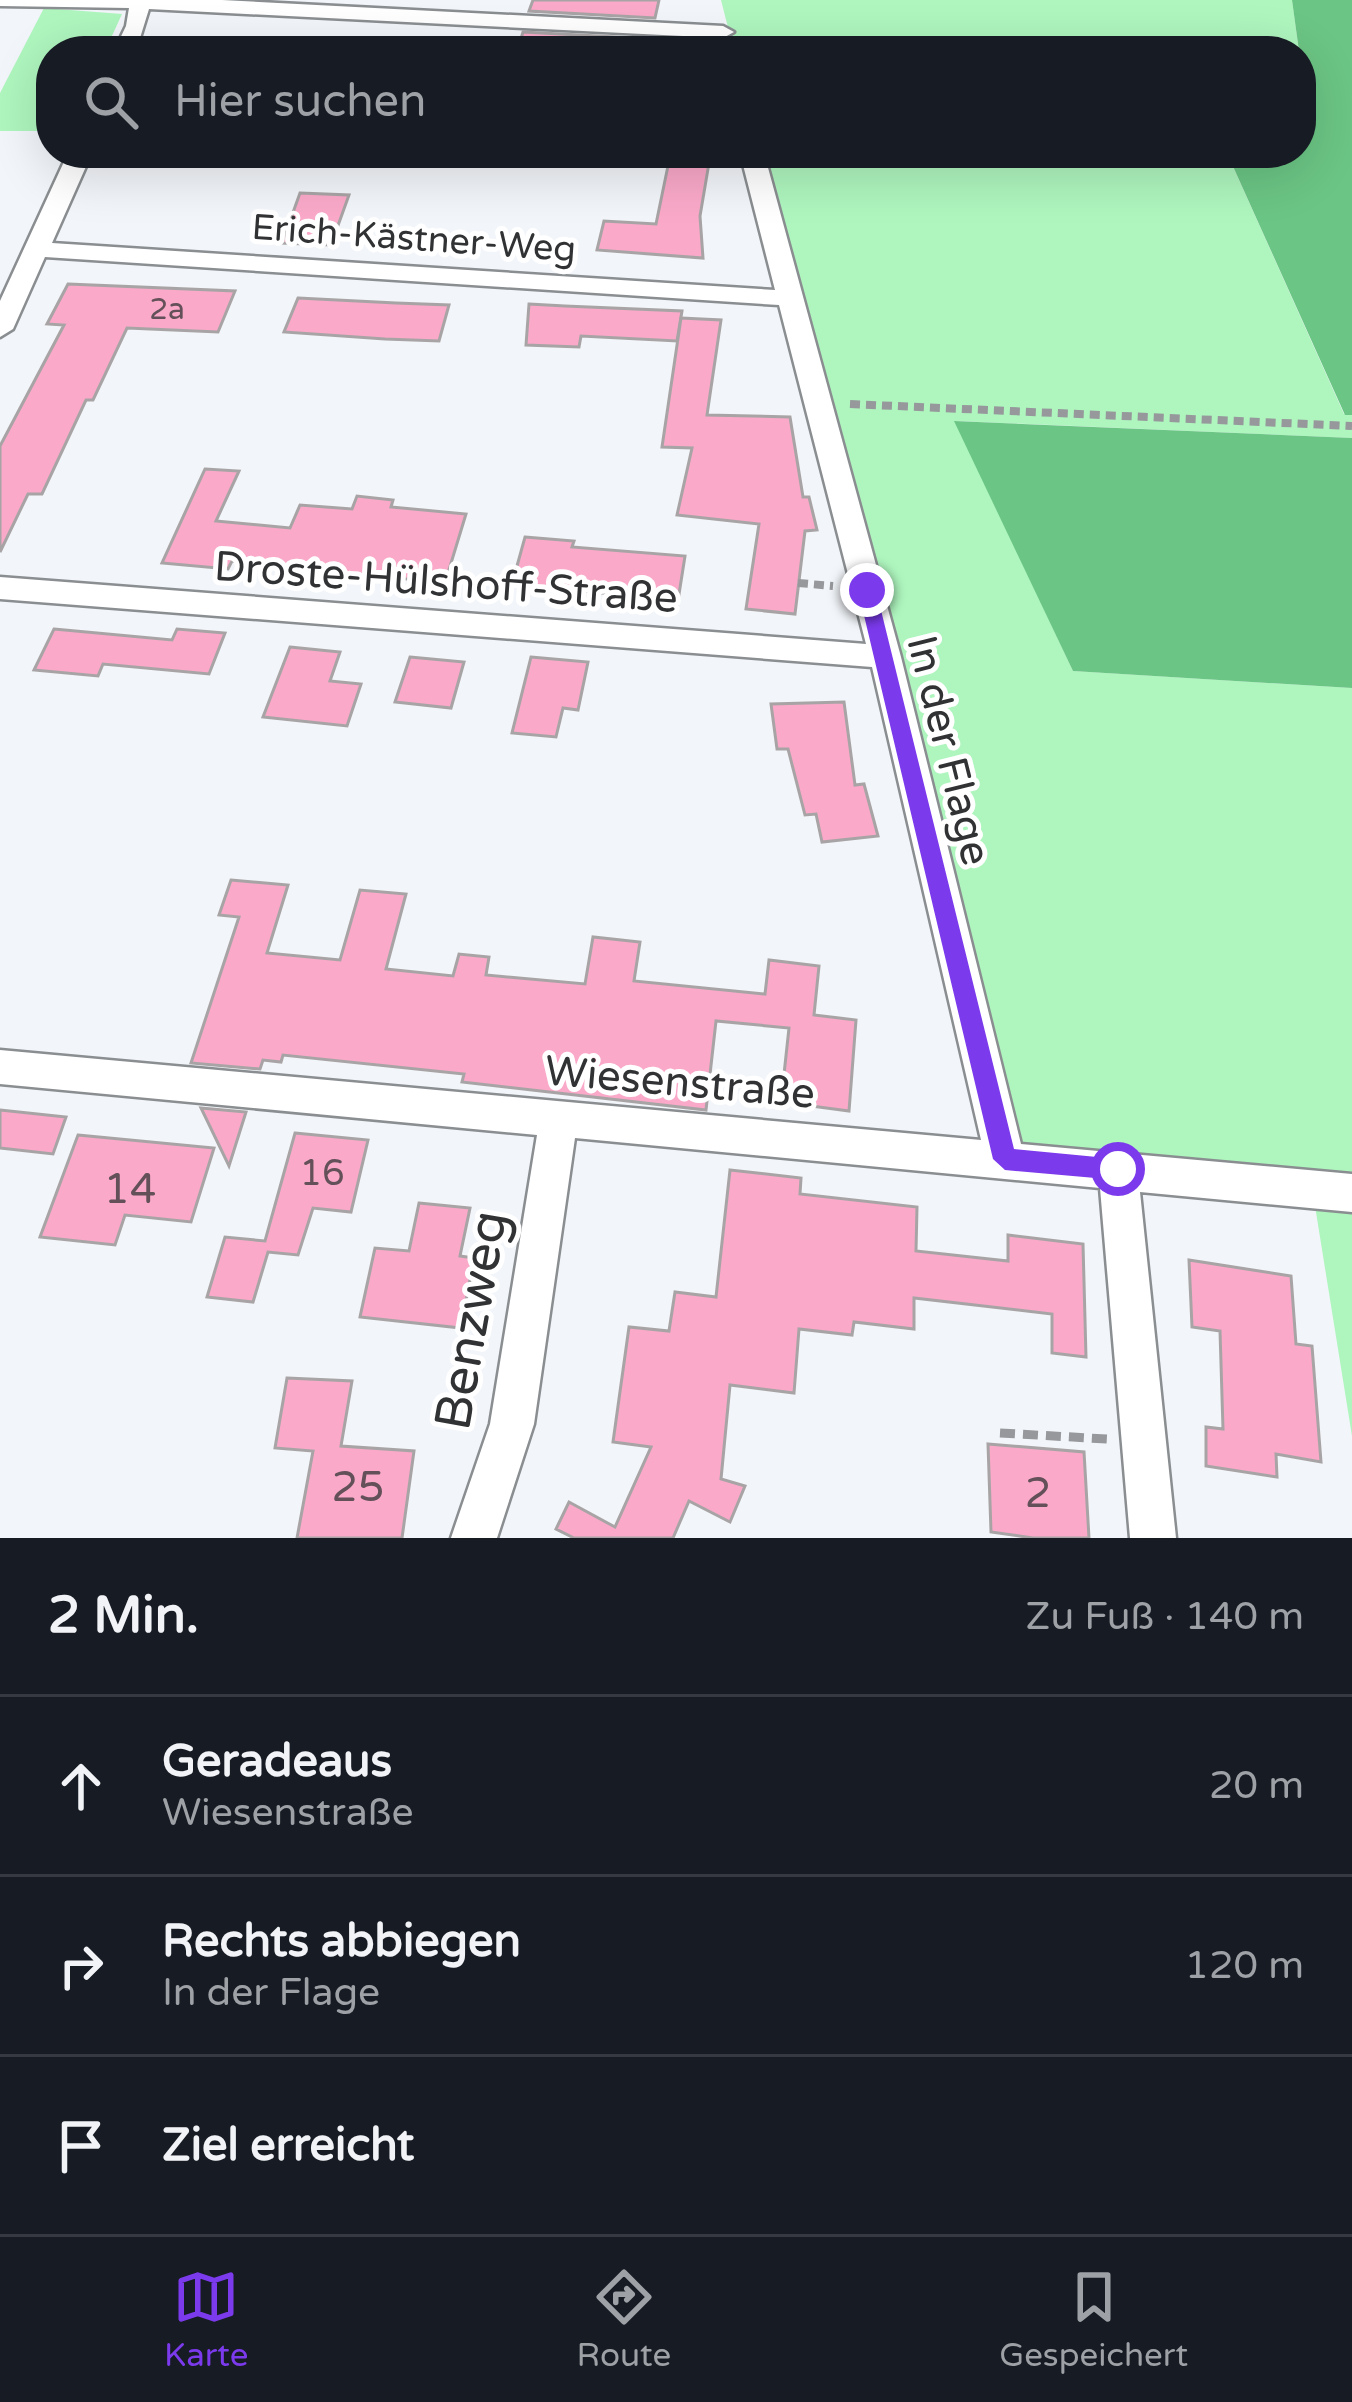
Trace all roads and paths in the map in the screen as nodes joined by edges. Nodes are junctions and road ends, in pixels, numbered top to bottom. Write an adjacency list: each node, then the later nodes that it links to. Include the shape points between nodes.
1 (0, 0): 2 (street)
2 (139, 1): 3 (street); 4 (street)
3 (723, 33)
4 (132, 36)
5 (73, 168): 7 (street)
6 (756, 168): 9 (street, In der Flage)
7 (33, 257): 8 (street, Erich-Kästner-Weg); 9 (street, Erich-Kästner-Weg); 10 (street)
8 (0, 265)
9 (787, 298): 11 (street, In der Flage)
10 (0, 329)
11 (815, 403): 12 (path); 14 (street, In der Flage)
12 (1352, 426)
13 (0, 588): 14 (street, Droste-Hülshoff-Straße)
14 (885, 657): 17 (street, In der Flage)
15 (0, 1067): 16 (street, Wiesenstraße)
16 (559, 1119): 17 (street, Wiesenstraße); 22 (street, Benzweg, via 512,1424)
17 (1005, 1159): 18 (street, Wiesenstraße)
18 (1118, 1169): 19 (street, Wiesenstraße); 21 (street)
19 (1352, 1193)
20 (1000, 1433): 21 (path)
21 (1144, 1442): 23 (street)
22 (474, 1538)
23 (1154, 1538)

